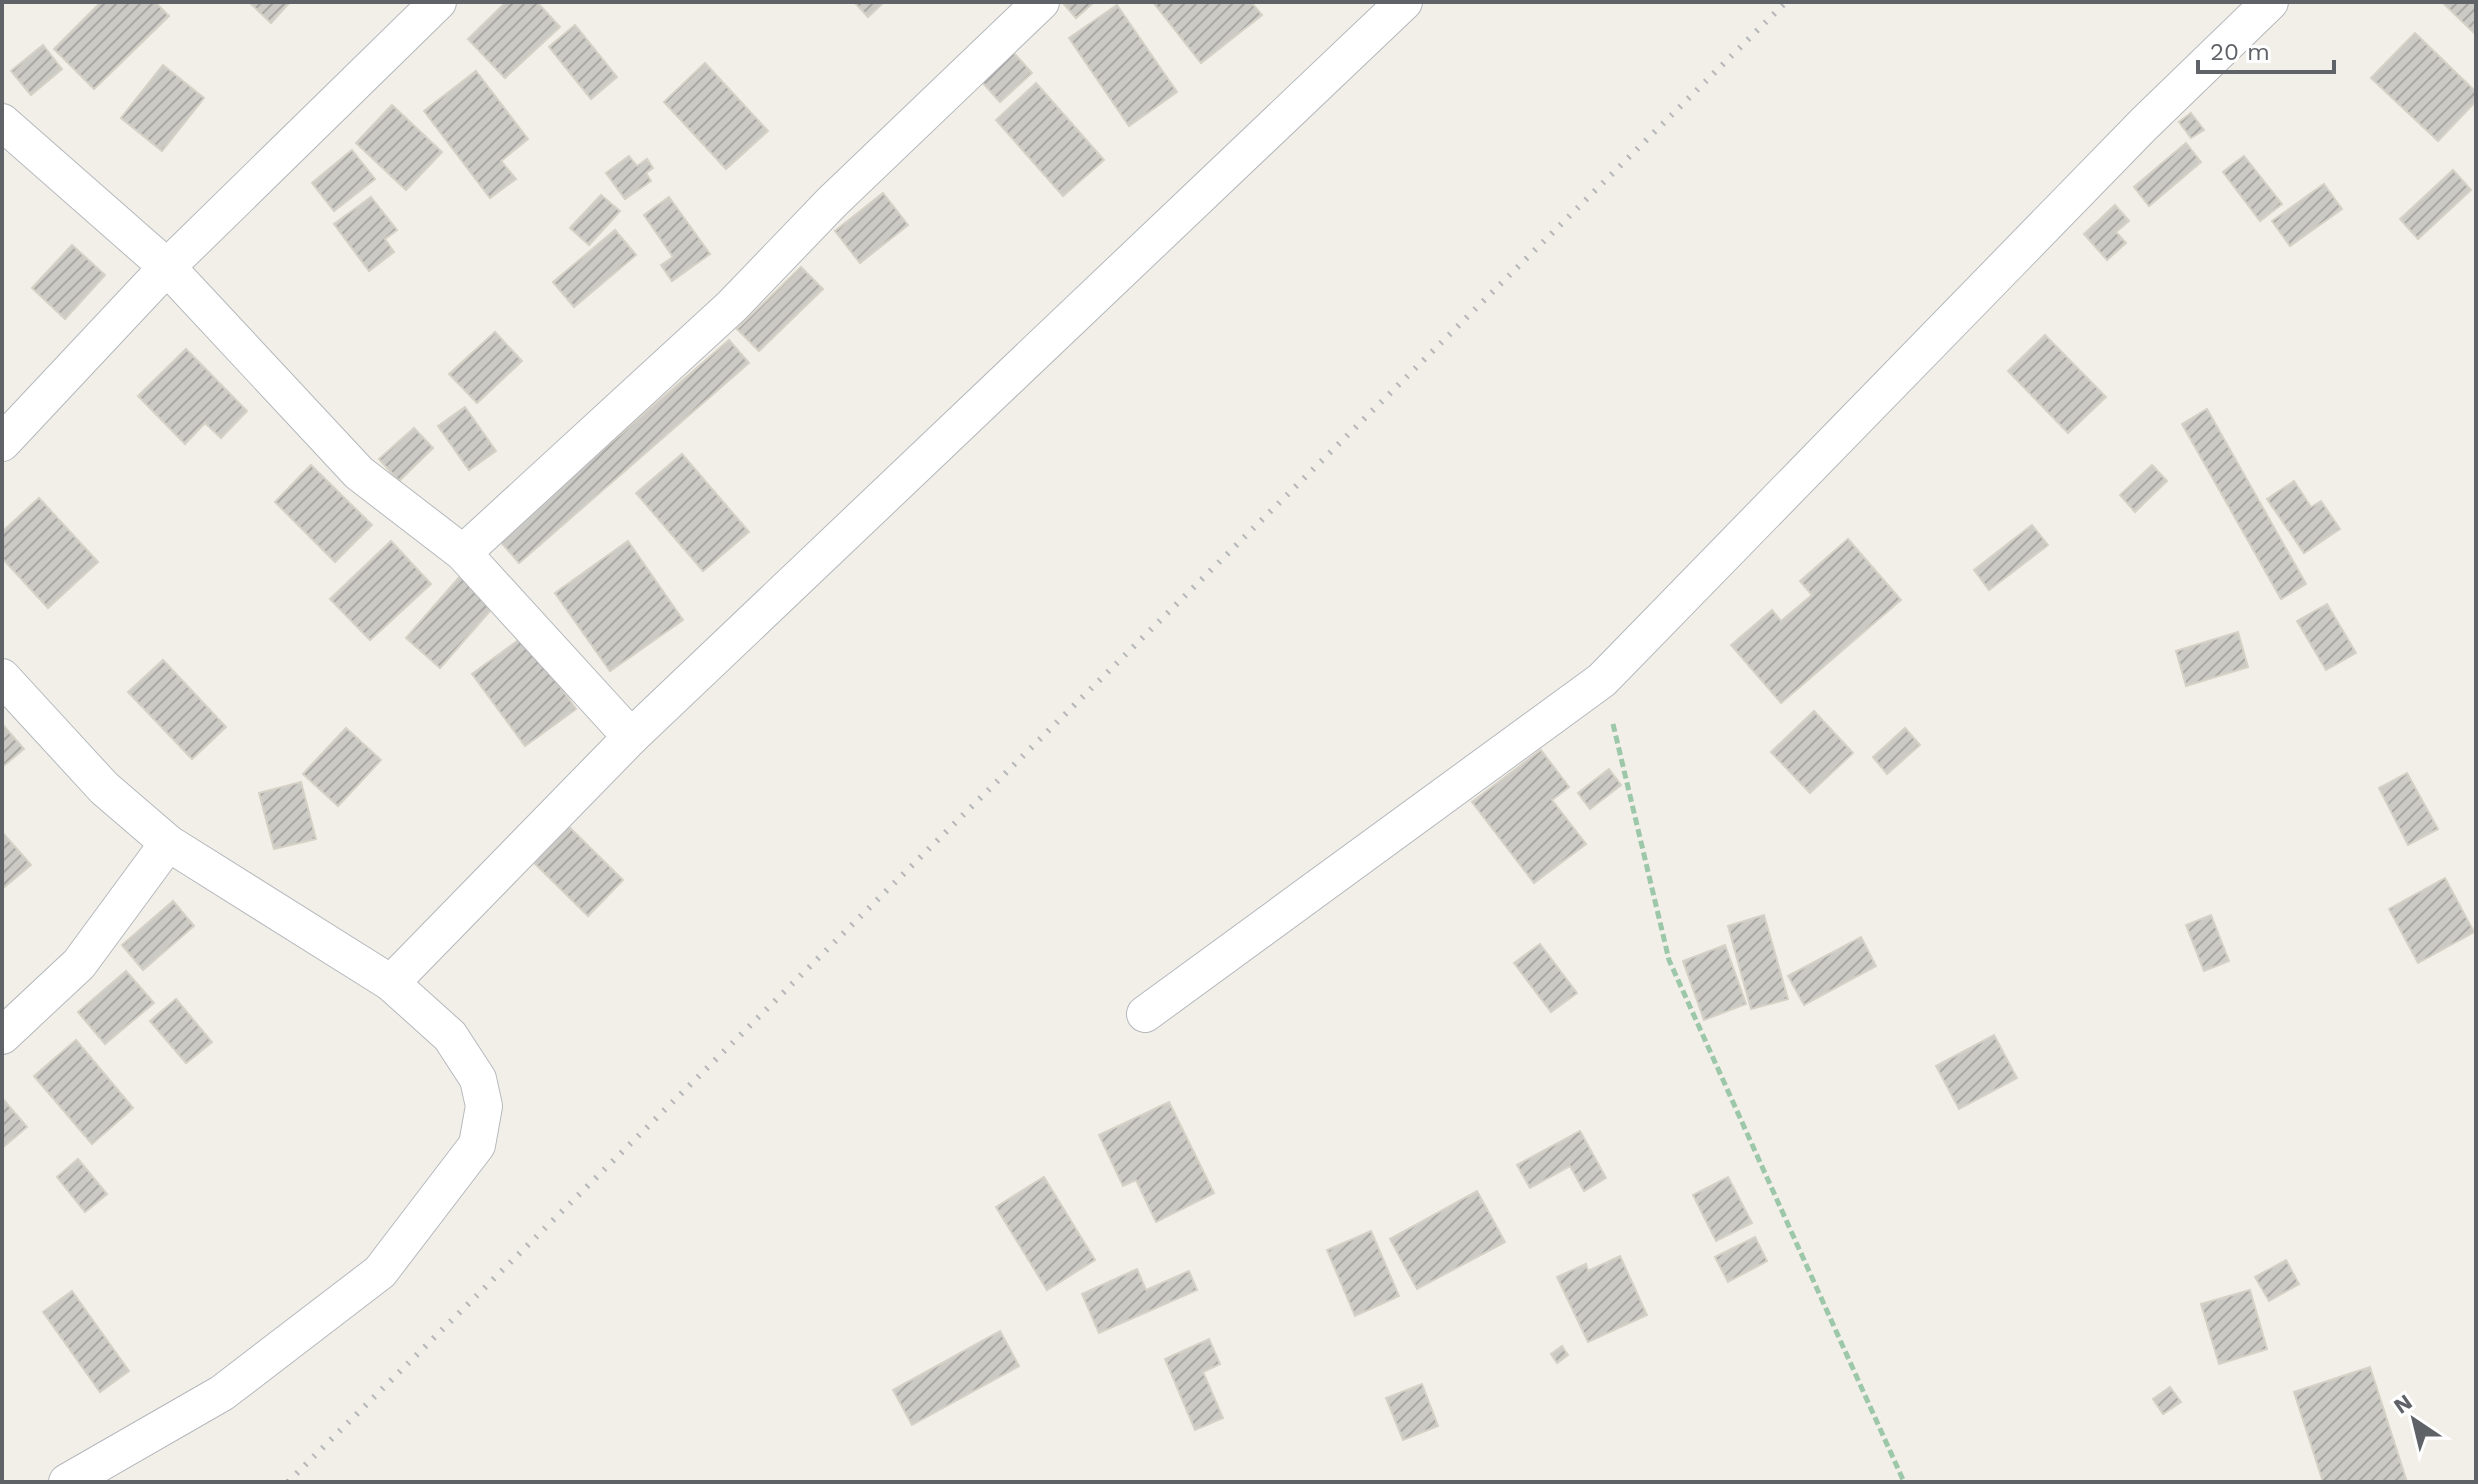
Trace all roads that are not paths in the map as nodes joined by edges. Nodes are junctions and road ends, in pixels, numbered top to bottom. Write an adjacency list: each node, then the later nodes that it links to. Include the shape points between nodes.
1 (438, 2): 6 (street)
2 (1041, 2): 8 (street, via 832,202 732,306)
3 (1404, 2): 10 (street)
4 (2270, 2): 13 (street, via 2144,124 1602,680)
5 (2, 122): 6 (street)
6 (167, 267): 7 (street); 8 (street, via 359,473)
7 (2, 443)
8 (463, 553): 10 (street)
9 (2, 677): 11 (street, via 104,788)
10 (631, 737): 12 (street)
11 (168, 843): 12 (street); 14 (street, via 79,964)
12 (391, 983): 15 (street, via 450,1036 478,1079 484,1106 477,1145 380,1272 222,1393)
13 (1145, 1014)
14 (2, 1036)
15 (67, 1482)

